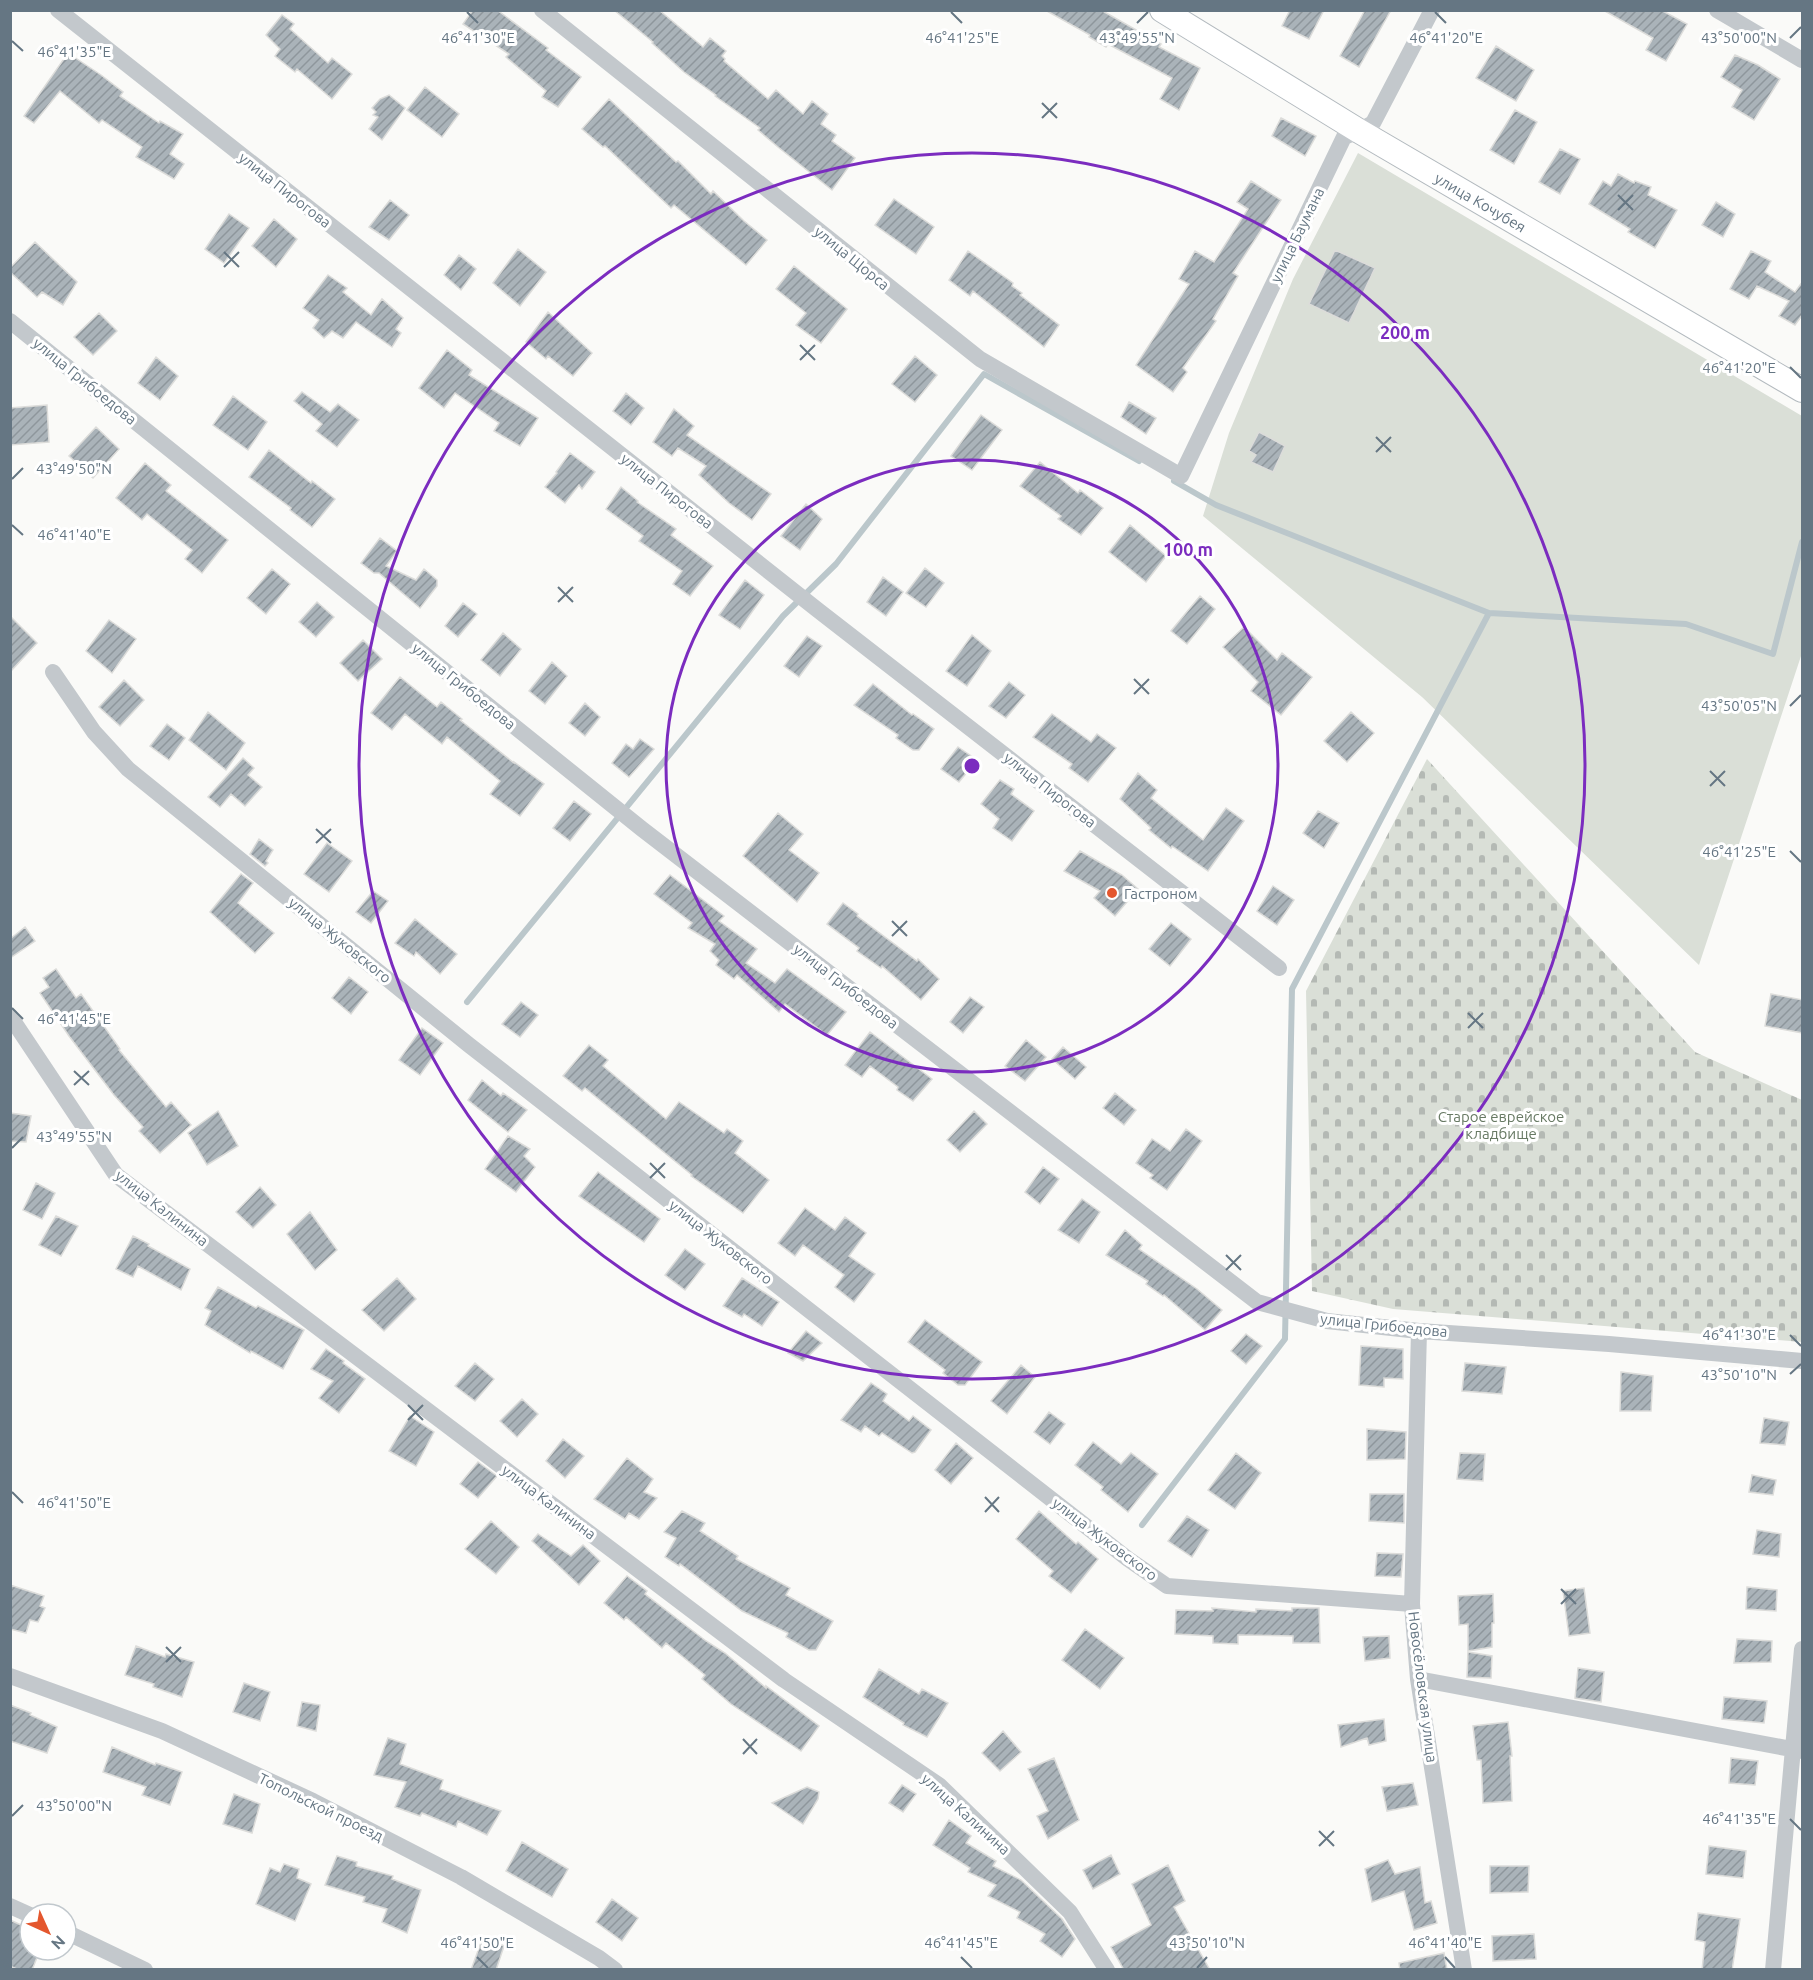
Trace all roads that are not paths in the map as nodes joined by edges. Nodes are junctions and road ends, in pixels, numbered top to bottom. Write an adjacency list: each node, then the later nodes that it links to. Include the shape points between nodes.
1 (58, 10): 12 (street, улица Пирогова, via 810,604)
2 (542, 10): 10 (street, улица Щорса, via 980,359)
3 (1162, 10): 7 (main road, улица Кочубея)
4 (1432, 10): 7 (street, улица Баумана, via 1373,123)
5 (1717, 10): 6 (street)
6 (1803, 60)
7 (1359, 131): 9 (main road, улица Кочубея); 10 (street, улица Баумана, via 1344,137)
8 (10, 321): 14 (street, улица Грибоедова, via 642,829 1257,1302 1327,1321)
9 (1803, 390)
10 (1181, 476)
11 (53, 672): 16 (street, улица Жуковского, via 94,732 128,769 469,1045 1167,1586)
12 (1279, 968)
13 (10, 1016): 24 (street, улица Калинина, via 116,1175 784,1680 939,1785 1070,1912)
14 (1419, 1331): 15 (street, улица Грибоедова); 16 (street, Новосёловская улица)
15 (1803, 1361)
16 (1412, 1604): 19 (street, Новосёловская улица)
17 (1803, 1649): 20 (street)
18 (10, 1676): 23 (street, Топольской проезд, via 162,1731 313,1801 461,1877)
19 (1418, 1678): 20 (street); 25 (street, Новосёловская улица)
20 (1798, 1750): 26 (street)
21 (78, 1938): 22 (street)
22 (145, 1970)
23 (615, 1970)
24 (1107, 1970)
25 (1464, 1970)
26 (1773, 1970)

